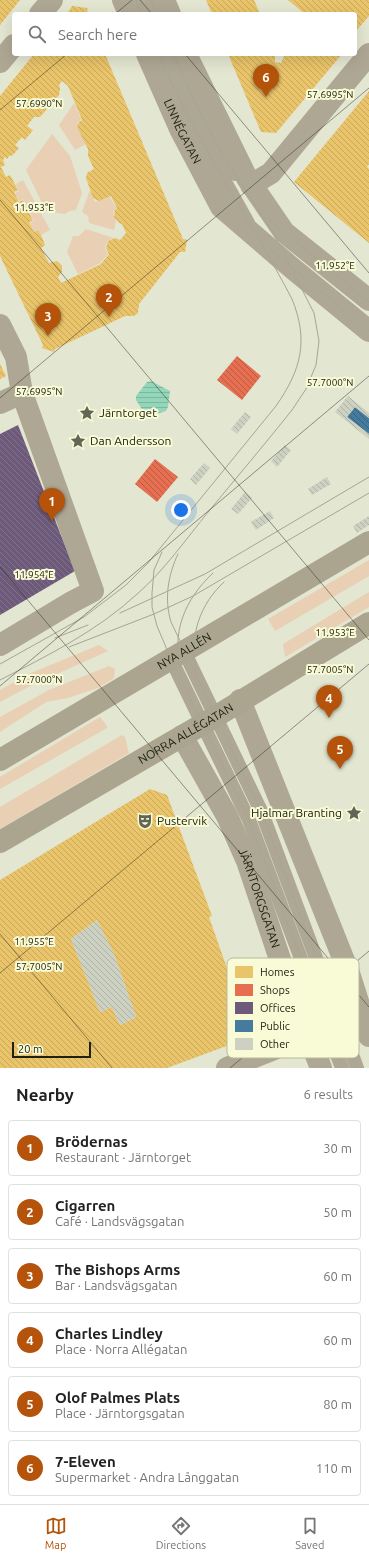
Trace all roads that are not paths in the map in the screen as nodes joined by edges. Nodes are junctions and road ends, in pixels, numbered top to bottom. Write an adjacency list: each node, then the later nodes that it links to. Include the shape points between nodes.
1 (52, 0): 6 (street)
2 (123, 0): 7 (street)
3 (136, 0): 8 (lane)
4 (151, 0): 9 (lane)
5 (164, 0): 10 (street)
6 (42, 12)
7 (128, 12)
8 (141, 12)
9 (155, 12)
10 (169, 12)
11 (12, 47): 17 (street)
12 (369, 54): 18 (street, via 271,173)
13 (148, 56): 20 (street, LINNÉGATAN, via 180,132 221,206)
14 (160, 56): 20 (lane, via 192,123)
15 (173, 56): 19 (lane, via 221,152 260,212)
16 (187, 56): 18 (street)
17 (0, 62)
18 (251, 185): 19 (street)
19 (284, 232): 21 (street)
20 (254, 234): 23 (street)
21 (369, 300)
22 (0, 325): 24 (street, via 16,357)
23 (369, 331)
24 (22, 393): 25 (street); 28 (street, via 93,591)
25 (0, 403)
26 (369, 542): 29 (main road, NYA ALLÉN)
27 (369, 623): 30 (main road, NORRA ALLÉGATAN)
28 (0, 645)
29 (177, 655): 31 (lane); 33 (main road, NYA ALLÉN)
30 (240, 700): 31 (main road, NORRA ALLÉGATAN); 38 (street)
31 (209, 720): 32 (main road, NORRA ALLÉGATAN); 36 (lane, via 249,820); 37 (lane, via 262,813)
32 (182, 736): 34 (main road, NORRA ALLÉGATAN); 35 (street, JÄRNTORGSGATAN, via 227,816 247,861)
33 (0, 760)
34 (0, 842)
35 (280, 958)
36 (292, 958)
37 (316, 958)
38 (343, 958)
39 (359, 1002): 40 (street)
40 (368, 1028)
41 (259, 1058): 45 (street)
42 (320, 1058): 46 (street, JÄRNTORGSGATAN)
43 (333, 1058): 47 (lane)
44 (353, 1058): 48 (lane)
45 (227, 1068)
46 (321, 1068)
47 (342, 1068)
48 (357, 1068)

